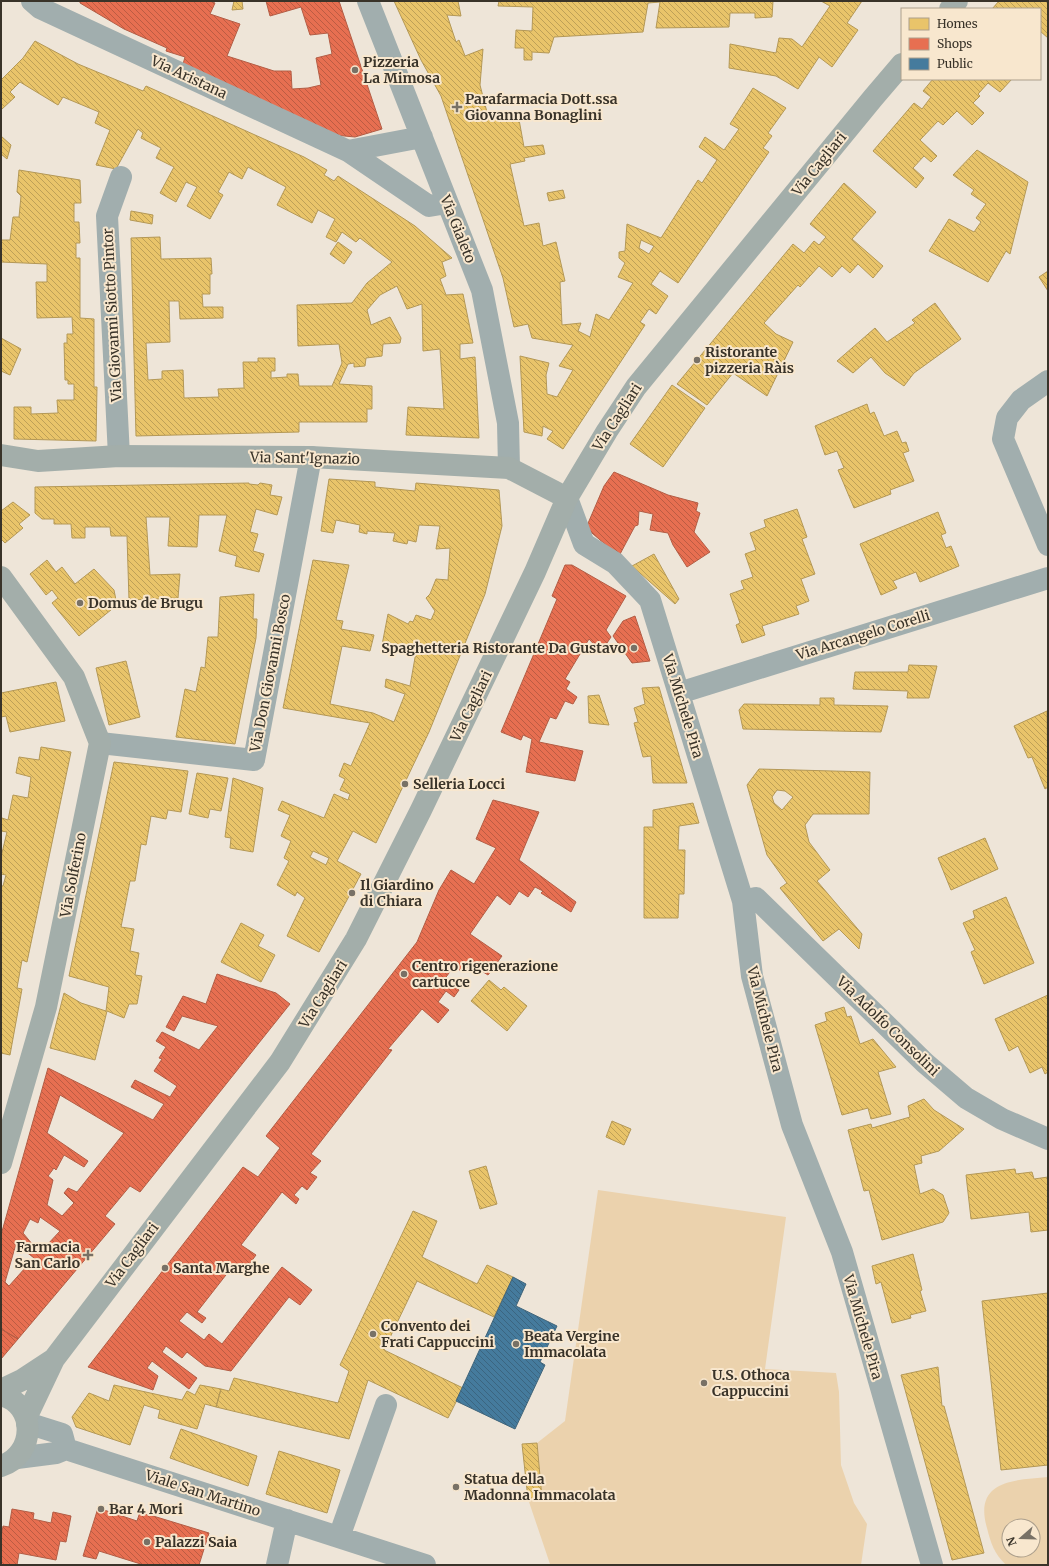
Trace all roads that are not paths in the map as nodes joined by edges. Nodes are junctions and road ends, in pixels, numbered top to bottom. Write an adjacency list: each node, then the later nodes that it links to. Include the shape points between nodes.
1 (32, 1): 5 (street, Via Aristana, via 40,8)
2 (368, 1): 4 (street, Via Gialeto)
3 (901, 65): 15 (main road, Via Cagliari, via 636,387)
4 (422, 137): 5 (street); 7 (street, Via Gialeto)
5 (348, 152): 7 (street, Via Aristana, via 429,206)
6 (121, 176): 10 (street, Via Giovanni Siotto Pintor, via 107,216)
7 (446, 203): 13 (street, Via Gialeto, via 482,290 508,423)
8 (1048, 381): 16 (street, via 1021,400 1007,418 1003,438)
9 (1, 455): 12 (main road, Via Sant'Ignazio)
10 (119, 456): 11 (main road, Via Sant'Ignazio); 12 (main road, Via Sant'Ignazio)
11 (311, 457): 13 (main road, Via Sant'Ignazio); 22 (street, Via Don Giovanni Bosco, via 254,760)
12 (35, 461): 14 (main road, Via Sant'Ignazio)
13 (509, 468): 15 (main road, Via Sant'Ignazio)
14 (1, 471)
15 (567, 498): 21 (street, Via Michele Pira, via 584,544 615,562 650,600); 26 (main road, Via Cagliari, via 535,572 356,940 280,1062)
16 (1048, 545)
17 (1, 576): 20 (main road)
18 (1048, 578): 21 (street, Via Arcangelo Corelli)
19 (1, 590): 20 (main road)
20 (20, 603): 22 (main road, via 74,677)
21 (679, 693): 23 (street, Via Michele Pira)
22 (100, 743): 25 (main road, Via Solferino, via 46,1007)
23 (743, 901): 24 (street, Via Adolfo Consolini, via 756,898 925,1063 966,1098 1002,1119); 37 (street, Via Michele Pira, via 752,976 792,1125 842,1252)
24 (1048, 1139)
25 (1, 1163)
26 (54, 1359): 27 (main road, Via Cagliari); 30 (main road, Via Cagliari)
27 (1, 1390)
28 (1, 1395): 30 (main road, via 13,1400 21,1408)
29 (386, 1405): 34 (street)
30 (26, 1420): 31 (street, via 62,1434); 32 (main road, via 27,1439 23,1449)
31 (66, 1449): 32 (street); 33 (street, Viale San Martino)
32 (6, 1466)
33 (286, 1520): 34 (street, Viale San Martino); 35 (street)
34 (339, 1537): 36 (street, Viale San Martino)
35 (277, 1565)
36 (425, 1565)
37 (932, 1565)

